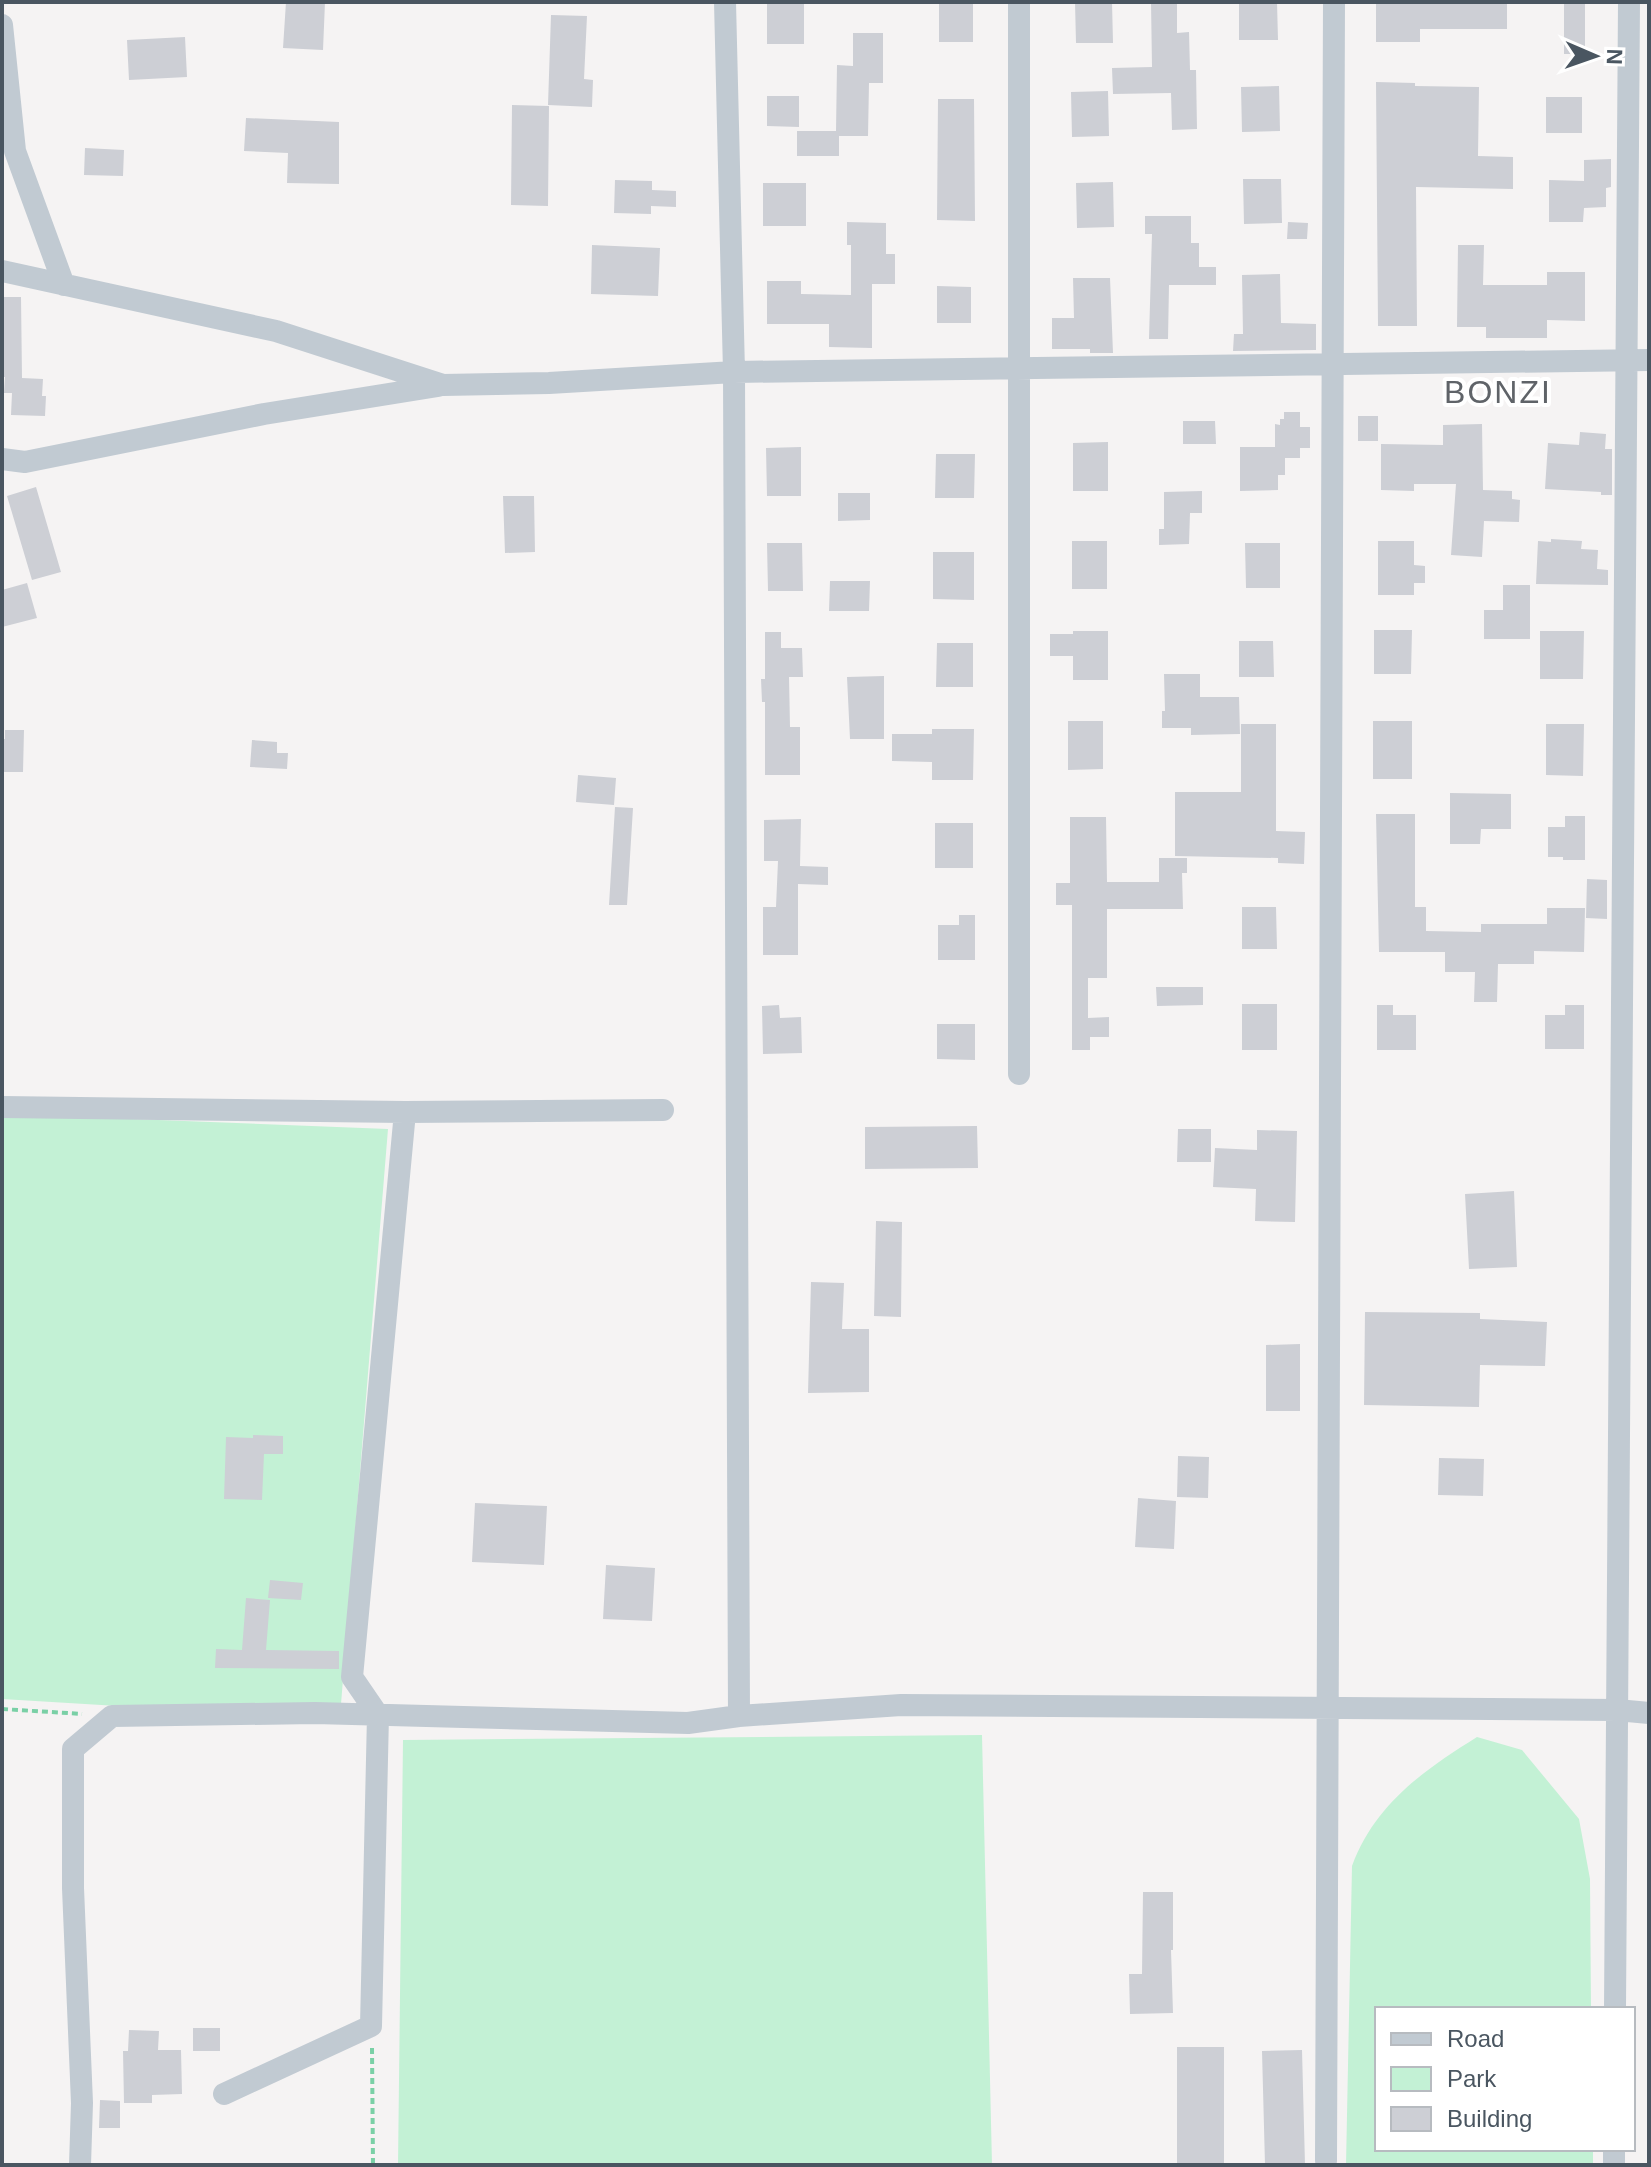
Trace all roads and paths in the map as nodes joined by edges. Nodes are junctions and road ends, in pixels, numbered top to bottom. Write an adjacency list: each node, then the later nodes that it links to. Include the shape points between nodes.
1 (725, 2): 11 (street)
2 (1019, 2): 10 (street)
3 (1334, 2): 9 (street)
4 (1629, 2): 8 (street)
5 (2, 25): 7 (street, via 15,151)
6 (2, 271): 7 (street)
7 (64, 285): 12 (street, via 276,331)
8 (1638, 360): 9 (street); 20 (street)
9 (1333, 364): 10 (street); 18 (street)
10 (1017, 368): 11 (street); 14 (street)
11 (734, 372): 12 (street); 24 (street)
12 (443, 385): 13 (street, via 25,462)
13 (2, 459)
14 (1019, 1074)
15 (2, 1107): 17 (street)
16 (663, 1110): 17 (street)
17 (405, 1112): 22 (street, via 352,1677)
18 (1328, 1708): 20 (street); 24 (street, via 901,1705); 28 (street)
19 (2, 1709): 23 (path)
20 (1617, 1710): 21 (street); 25 (street)
21 (1649, 1713)
22 (378, 1715): 23 (street); 24 (street, via 688,1723); 26 (street)
23 (112, 1716): 29 (street, via 73,1749)
24 (739, 1716)
25 (1615, 2007)
26 (371, 2026): 27 (street); 30 (path)
27 (224, 2094)
28 (1326, 2161)
29 (80, 2165)
30 (373, 2165)

